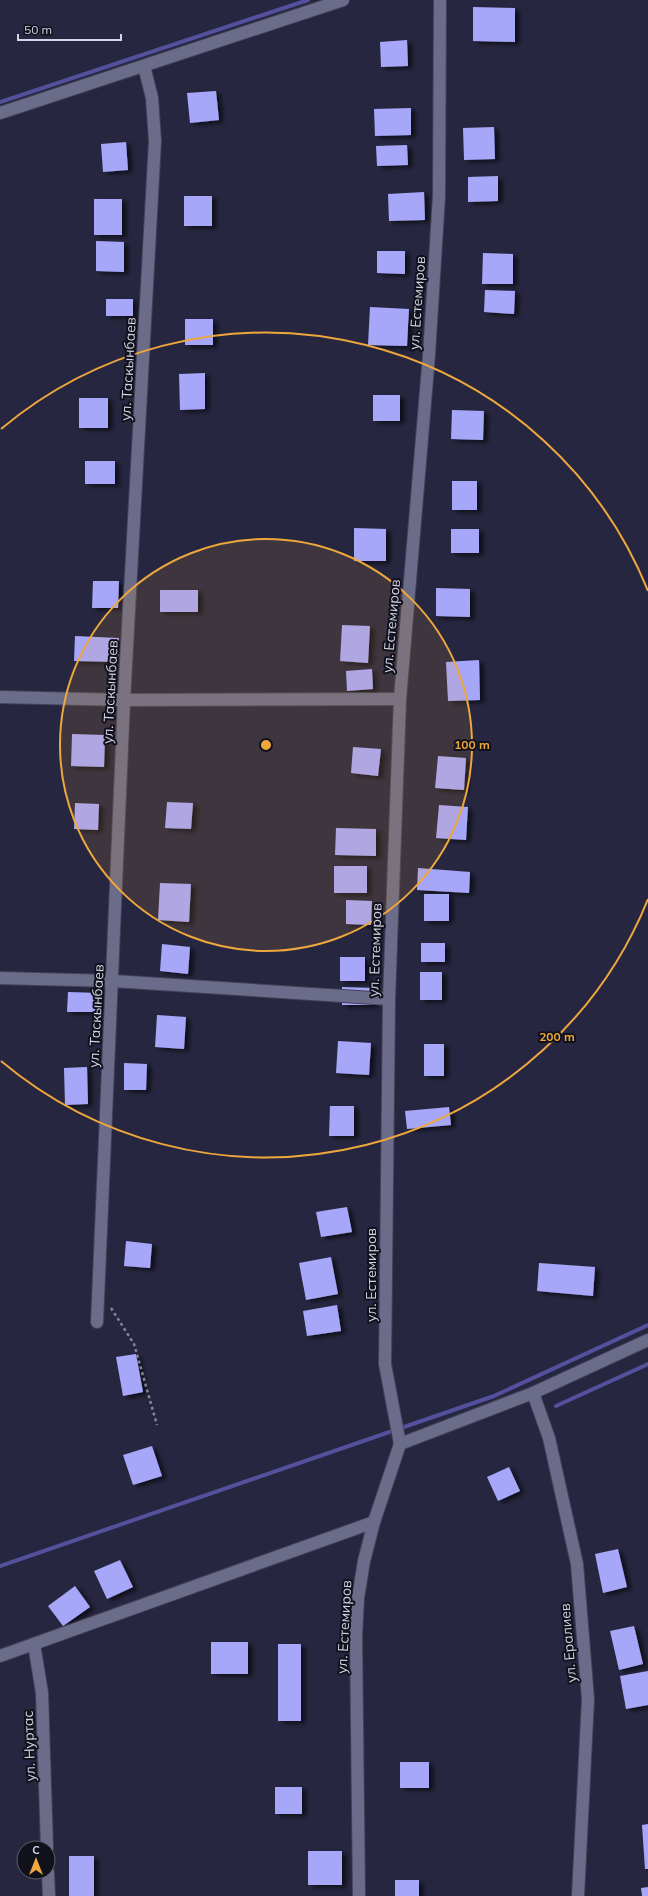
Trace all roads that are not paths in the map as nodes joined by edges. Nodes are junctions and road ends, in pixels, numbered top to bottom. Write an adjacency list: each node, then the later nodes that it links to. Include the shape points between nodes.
1 (343, 0): 3 (street)
2 (440, 0): 6 (street, ул. Естемиров, via 438,212)
3 (144, 66): 4 (street); 7 (street, ул. Таскынбаев, via 152,98 155,141)
4 (0, 113)
5 (0, 697): 7 (street)
6 (400, 698): 7 (street); 10 (street, ул. Естемиров)
7 (124, 700): 9 (street, ул. Таскынбаев)
8 (0, 978): 9 (street)
9 (113, 981): 10 (street); 11 (street, ул. Таскынбаев)
10 (389, 999): 14 (street, ул. Естемиров, via 385,1364)
11 (97, 1322)
12 (648, 1340): 13 (street)
13 (533, 1393): 14 (street); 22 (street, ул. Ералиев, via 549,1438 576,1564 588,1700)
14 (400, 1444): 15 (street, ул. Естемиров)
15 (374, 1522): 16 (street); 21 (street, ул. Естемиров, via 358,1598 356,1636)
16 (34, 1644): 17 (street); 18 (street, ул. Нуртас, via 42,1693)
17 (0, 1656)
18 (47, 1840)
19 (48, 1880): 20 (street)
20 (49, 1896)
21 (359, 1896)
22 (578, 1896)

